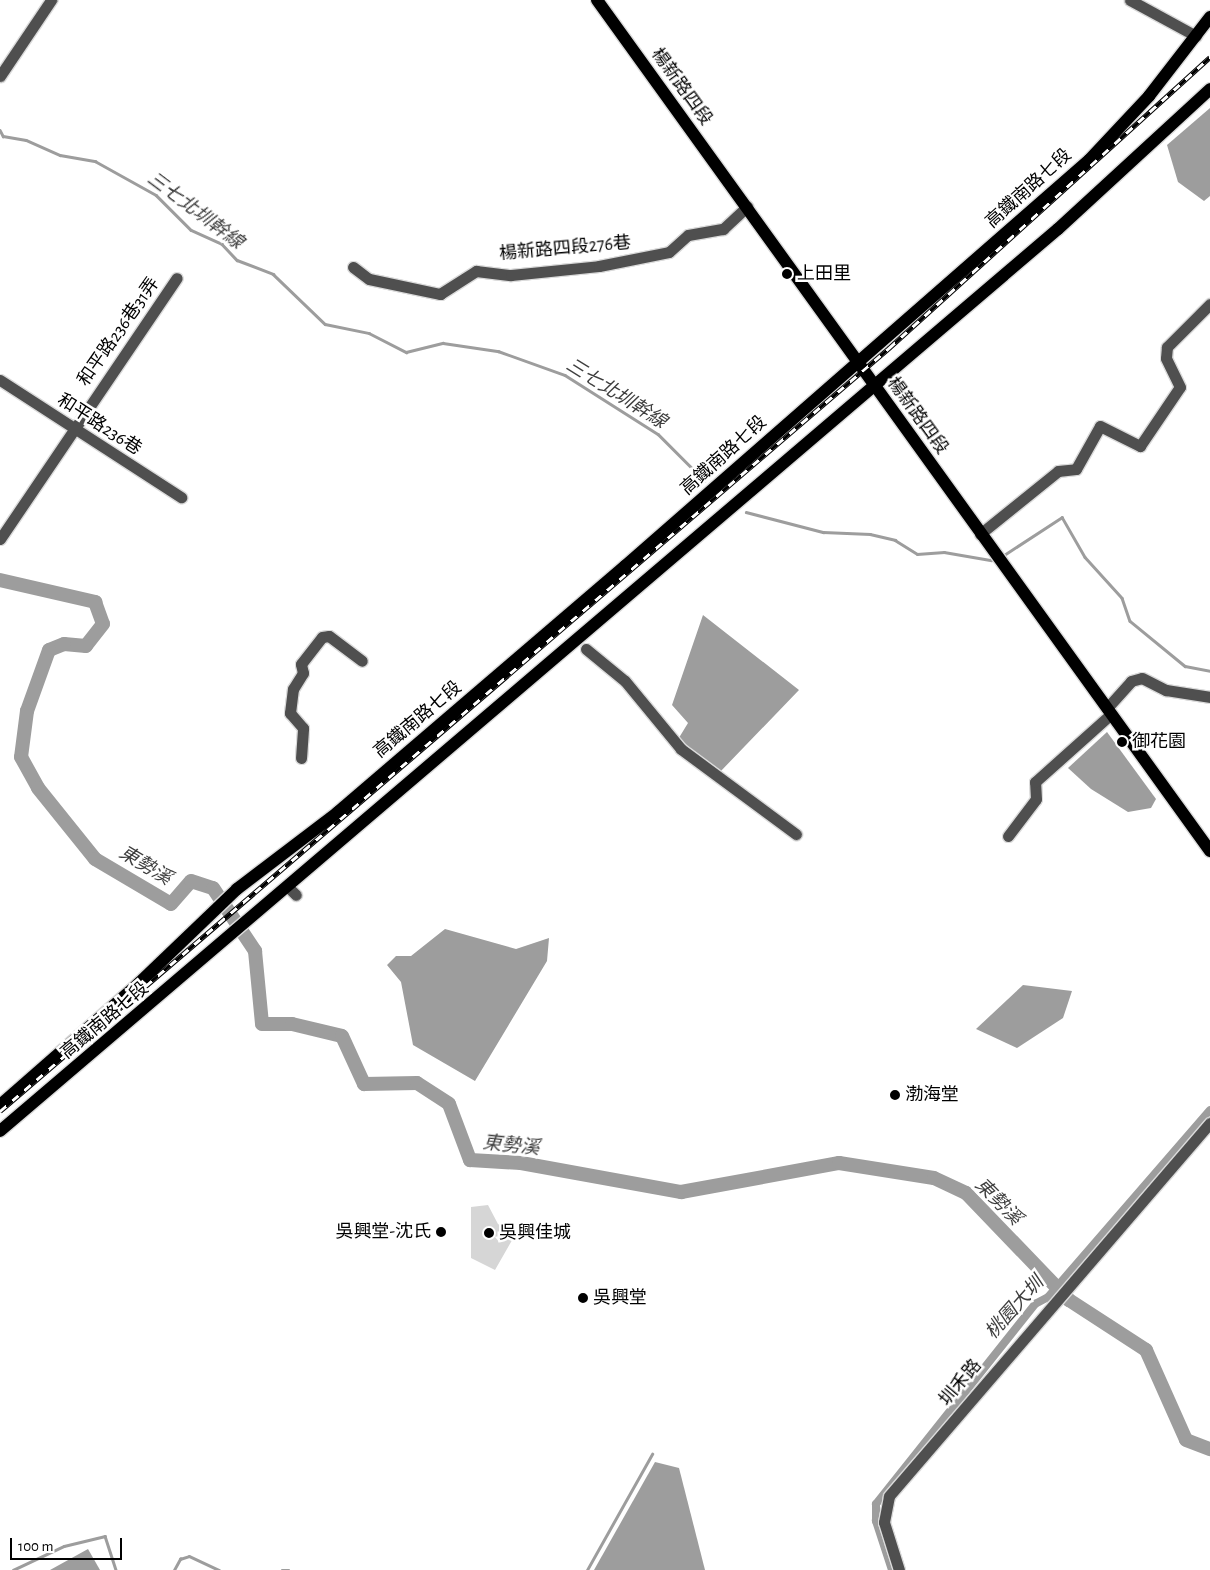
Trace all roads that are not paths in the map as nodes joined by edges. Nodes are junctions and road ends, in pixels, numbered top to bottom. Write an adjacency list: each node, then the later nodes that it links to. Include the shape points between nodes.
1 (51, 0): 7 (street)
2 (597, 0): 9 (main road, 楊新路四段)
3 (1130, 0): 4 (street)
4 (1142, 4): 6 (street)
5 (1210, 17): 6 (main road, 高鐵南路七段)
6 (1196, 36): 13 (main road, 高鐵南路七段, via 1149,96 1089,160)
7 (0, 76)
8 (1210, 89): 15 (main road, via 1058,229)
9 (747, 207): 10 (street, 楊新路四段276巷, via 723,229 688,235 669,252 599,266 521,274 476,272 440,294 369,279); 13 (main road, 楊新路四段)
10 (353, 267)
11 (178, 278): 16 (street, 和平路236巷31弄)
12 (1210, 304): 18 (street, via 1167,347 1166,358 1180,387 1140,446 1100,426 1076,469 1058,470)
13 (856, 362): 15 (main road, 楊新路四段); 28 (main road, 高鐵南路七段, via 625,566 234,892 138,984)
14 (0, 380): 16 (street, 和平路236巷)
15 (874, 385): 18 (main road, 楊新路四段); 30 (main road, 高鐵南路七段, via 292,891 248,923)
16 (72, 431): 17 (street, 和平路236巷); 19 (street, 和平路236巷31弄)
17 (181, 497)
18 (980, 534): 23 (main road, 楊新路四段)
19 (0, 539)
20 (586, 649): 25 (street, via 625,681 681,749)
21 (362, 661): 24 (street, via 329,636 322,637 301,664 302,673 293,689 290,713 303,728)
22 (1210, 697): 23 (street, via 1166,690 1142,678 1131,681)
23 (1109, 711): 26 (street, via 1035,782 1036,799); 27 (main road, 楊新路四段)
24 (301, 758)
25 (796, 834)
26 (1008, 836)
27 (1210, 851)
28 (0, 1105)
29 (1210, 1123): 31 (street, 圳禾路, via 1052,1302 889,1496 884,1522)
30 (0, 1131)
31 (899, 1570)

